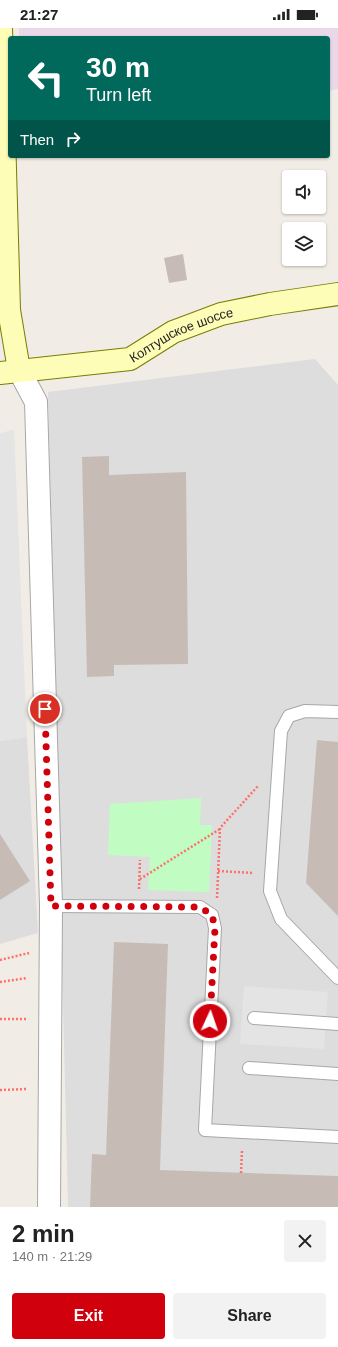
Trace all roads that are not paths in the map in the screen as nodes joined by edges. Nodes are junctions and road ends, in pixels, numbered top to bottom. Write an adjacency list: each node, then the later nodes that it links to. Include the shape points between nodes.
1 (0, 28): 3 (street)
2 (338, 294): 3 (street, Колтушское шоссе, via 221,314 173,332 130,359)
3 (9, 372): 5 (street, via 36,402)
4 (338, 712): 6 (lane, via 305,711 289,716 281,731 270,891 281,919)
5 (51, 906): 11 (lane, via 200,907 212,915 215,928 205,1130); 12 (street)
6 (338, 978)
7 (254, 1018): 8 (lane)
8 (338, 1024)
9 (248, 1068): 10 (lane)
10 (338, 1074)
11 (338, 1137)
12 (49, 1207)

